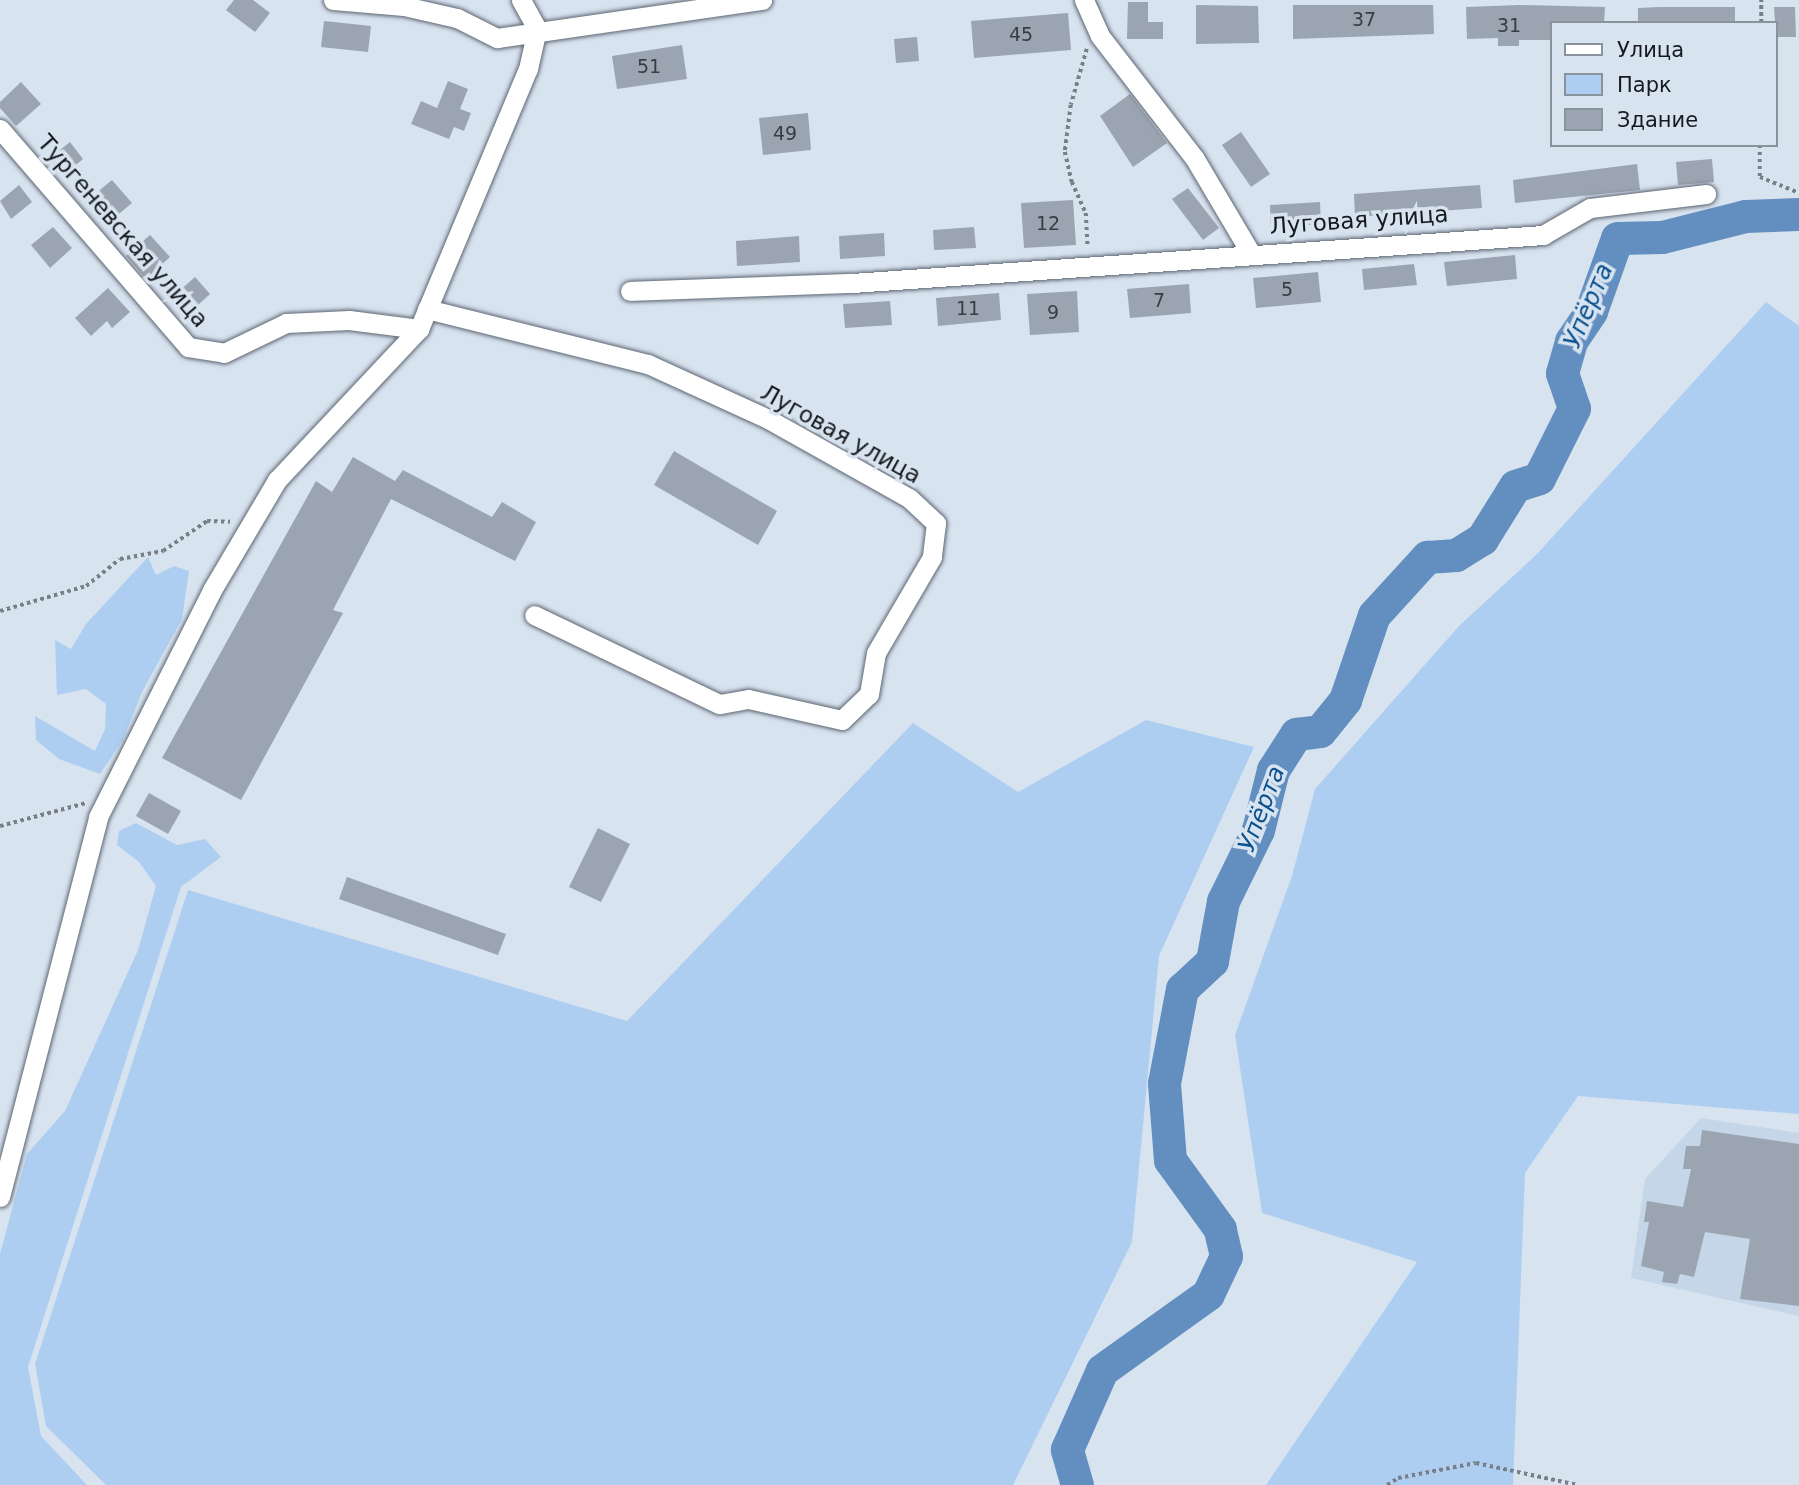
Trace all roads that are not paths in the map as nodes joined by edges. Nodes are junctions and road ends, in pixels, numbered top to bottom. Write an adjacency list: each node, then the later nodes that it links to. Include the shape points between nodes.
1 (333, 0): 5 (street, via 430,12 497,38)
2 (521, 0): 5 (street)
3 (762, 0): 5 (street)
4 (1084, 0): 8 (street, via 1195,159)
5 (537, 29): 10 (street, via 528,69)
6 (0, 129): 11 (street, Тургеневская улица, via 188,347 224,353 286,323 349,320)
7 (1706, 194): 8 (street, Луговая улица, via 1590,208 1543,235)
8 (1250, 252): 9 (street, Луговая улица, via 852,283)
9 (630, 291)
10 (427, 309): 11 (street); 12 (street, Луговая улица, via 648,364 768,419 909,498 936,523 932,557 876,653 870,694 842,720 748,699 719,705)
11 (419, 329): 13 (street, via 277,480 212,590 106,800 72,910)
12 (534, 615)
13 (0, 1197)

